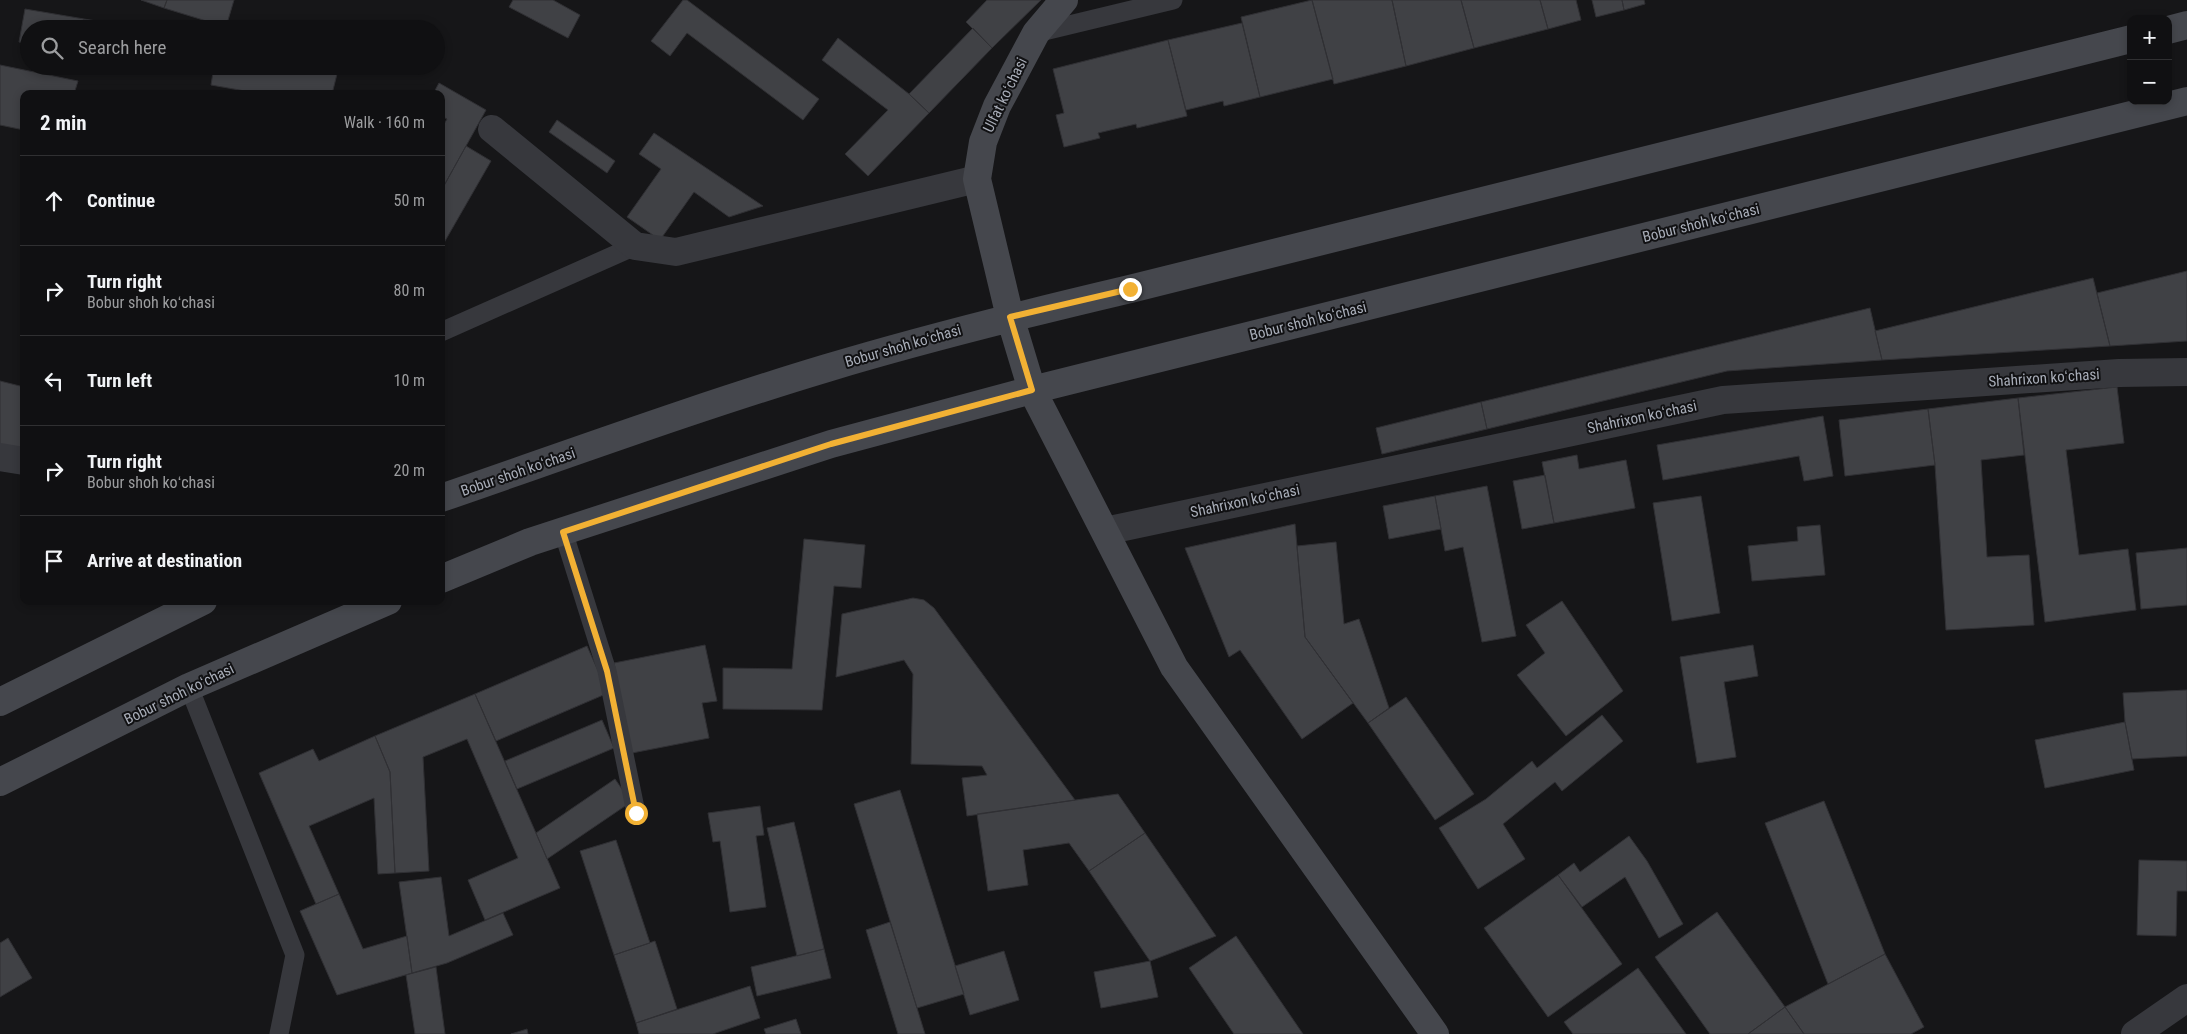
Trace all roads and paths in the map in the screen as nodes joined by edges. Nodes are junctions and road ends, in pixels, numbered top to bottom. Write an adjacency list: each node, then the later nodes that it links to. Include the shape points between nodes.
1 (1064, 0): 5 (main road, Ulfat koʻchasi)
2 (1173, 0): 5 (lane)
3 (2187, 25): 4 (main road)
4 (2172, 29)
5 (1036, 33): 9 (main road, Ulfat koʻchasi, via 997,106 983,142)
6 (2127, 40): 11 (main road, Bobur shoh koʻchasi)
7 (2187, 101): 14 (main road, Bobur shoh koʻchasi)
8 (492, 129): 10 (street)
9 (977, 179): 10 (street, via 676,252); 11 (main road, Ulfat koʻchasi)
10 (635, 246): 12 (lane)
11 (1010, 317): 14 (main road, Ulfat koʻchasi); 17 (main road, Bobur shoh koʻchasi, via 826,368)
12 (445, 330)
13 (2187, 372): 18 (street, Shahrixon koʻchasi, via 1723,400)
14 (1032, 390): 18 (main road, Ulfat koʻchasi); 19 (main road, Bobur shoh koʻchasi, via 831,444)
15 (0, 457): 16 (street)
16 (20, 460)
17 (445, 497)
18 (1106, 530): 29 (main road, Ulfat koʻchasi, via 1174,667)
19 (563, 532): 20 (main road, Bobur shoh koʻchasi, via 530,542); 26 (lane, via 607,671)
20 (445, 577)
21 (195, 605): 24 (main road)
22 (379, 605): 23 (main road, Bobur shoh koʻchasi)
23 (190, 687): 25 (main road, Bobur shoh koʻchasi); 28 (lane, via 295,955)
24 (0, 702)
25 (0, 782)
26 (636, 813)
27 (2187, 998): 30 (street)
28 (279, 1034)
29 (1435, 1034)
30 (2135, 1034)

